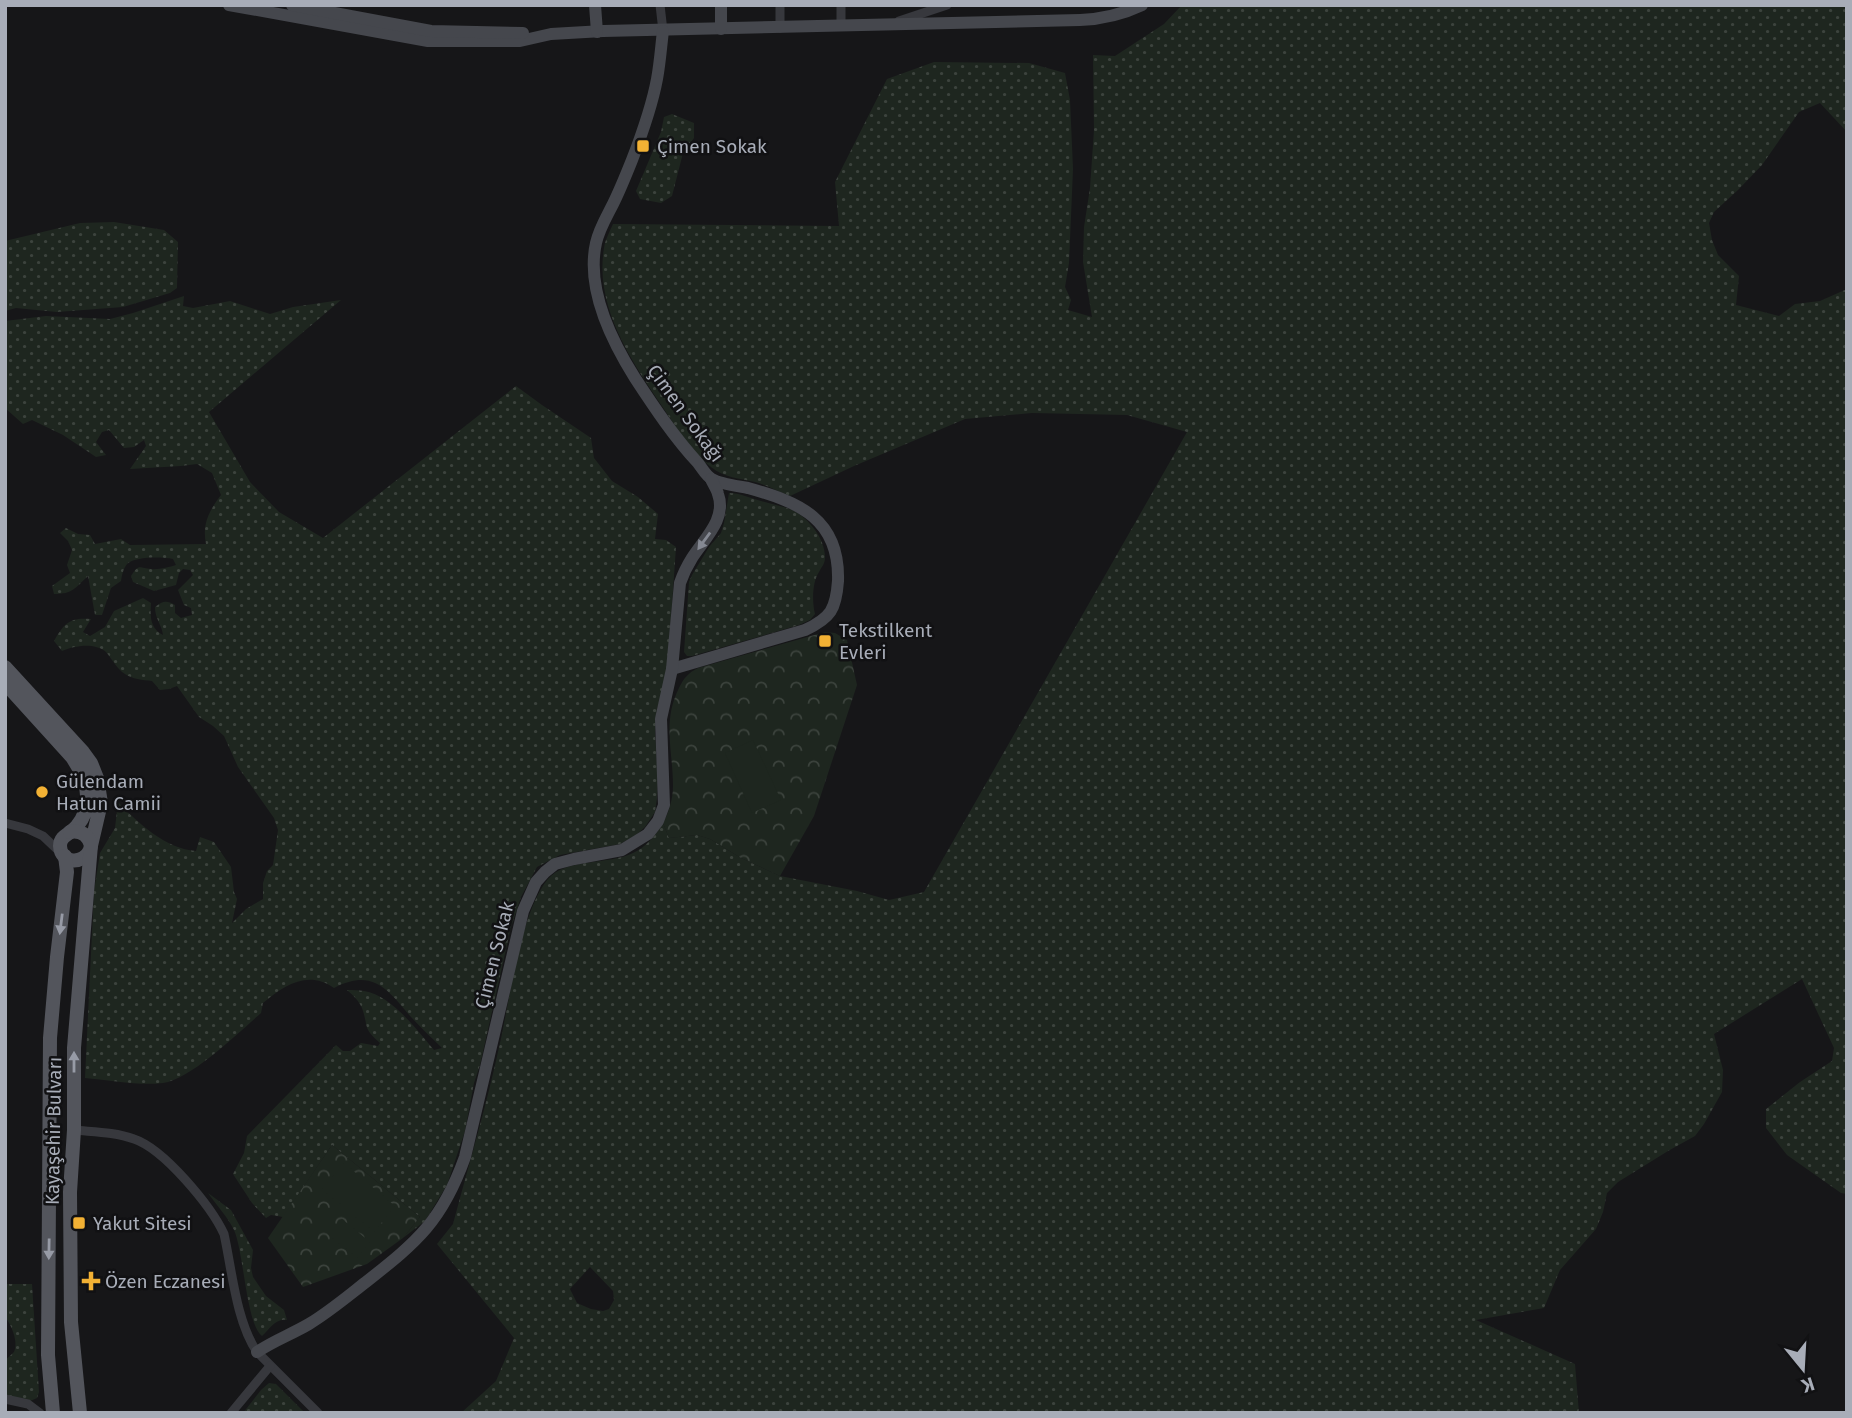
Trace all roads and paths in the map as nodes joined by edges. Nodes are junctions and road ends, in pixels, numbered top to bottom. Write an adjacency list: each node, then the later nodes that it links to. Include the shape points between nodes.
1 (229, 5): 10 (main road)
2 (292, 5): 10 (main road)
3 (595, 5): 16 (main road)
4 (660, 5): 15 (street, Çimen Sokağı)
5 (721, 5): 14 (main road)
6 (780, 5): 13 (street)
7 (841, 5): 12 (street)
8 (947, 5): 11 (street)
9 (1142, 5): 11 (main road, via 1092,20)
10 (344, 15): 16 (main road, via 428,41 520,41)
11 (890, 24): 12 (main road)
12 (841, 26): 13 (main road)
13 (780, 28): 14 (main road)
14 (721, 29): 15 (main road)
15 (663, 31): 16 (main road); 17 (main road, Çimen Sokağı, via 646,122 596,243 595,281 598,300 634,376)
16 (597, 32)
17 (711, 479): 19 (main road, Çimen Sokak, one-way to 19, via 720,508 680,583); 19 (main road, Çimen Sokağı, via 780,497 809,512 833,545 836,597 825,620 805,630)
18 (5, 667): 24 (main road, Kayaşehir Bulvarı, via 83,752 97,778 101,803)
19 (672, 669): 29 (main road, Çimen Sokak, via 662,719 664,805 658,821 648,834 622,850 555,864 536,882 523,911 468,1149 443,1207 421,1236 361,1286 308,1325)
20 (5, 683): 22 (main road, via 80,769 89,799)
21 (5, 823): 23 (street)
22 (71, 832): 23 (street); 24 (main road, via 88,836); 25 (main road, via 61,841)
23 (43, 836): 25 (street)
24 (90, 850): 25 (main road, via 82,860 72,861); 26 (main road, Kayaşehir Bulvarı, one-way to 24, via 74,1048)
25 (64, 855): 27 (main road, Kayaşehir Bulvarı, one-way to 27, via 68,873 50,1038)
26 (74, 1130): 28 (main road, Kayaşehir Bulvarı); 29 (street, via 135,1139 152,1147 178,1172 224,1234 245,1328)
27 (48, 1336): 28 (main road, via 65,1324); 31 (main road, Kayaşehir Bulvarı)
28 (72, 1338): 35 (main road, Kayaşehir Bulvarı)
29 (257, 1352): 30 (street)
30 (271, 1366): 36 (street); 37 (street)
31 (39, 1398): 32 (street); 33 (street); 34 (main road, Kayaşehir Bulvarı)
32 (5, 1399)
33 (40, 1413)
34 (53, 1413)
35 (79, 1413)
36 (231, 1413)
37 (318, 1413)

